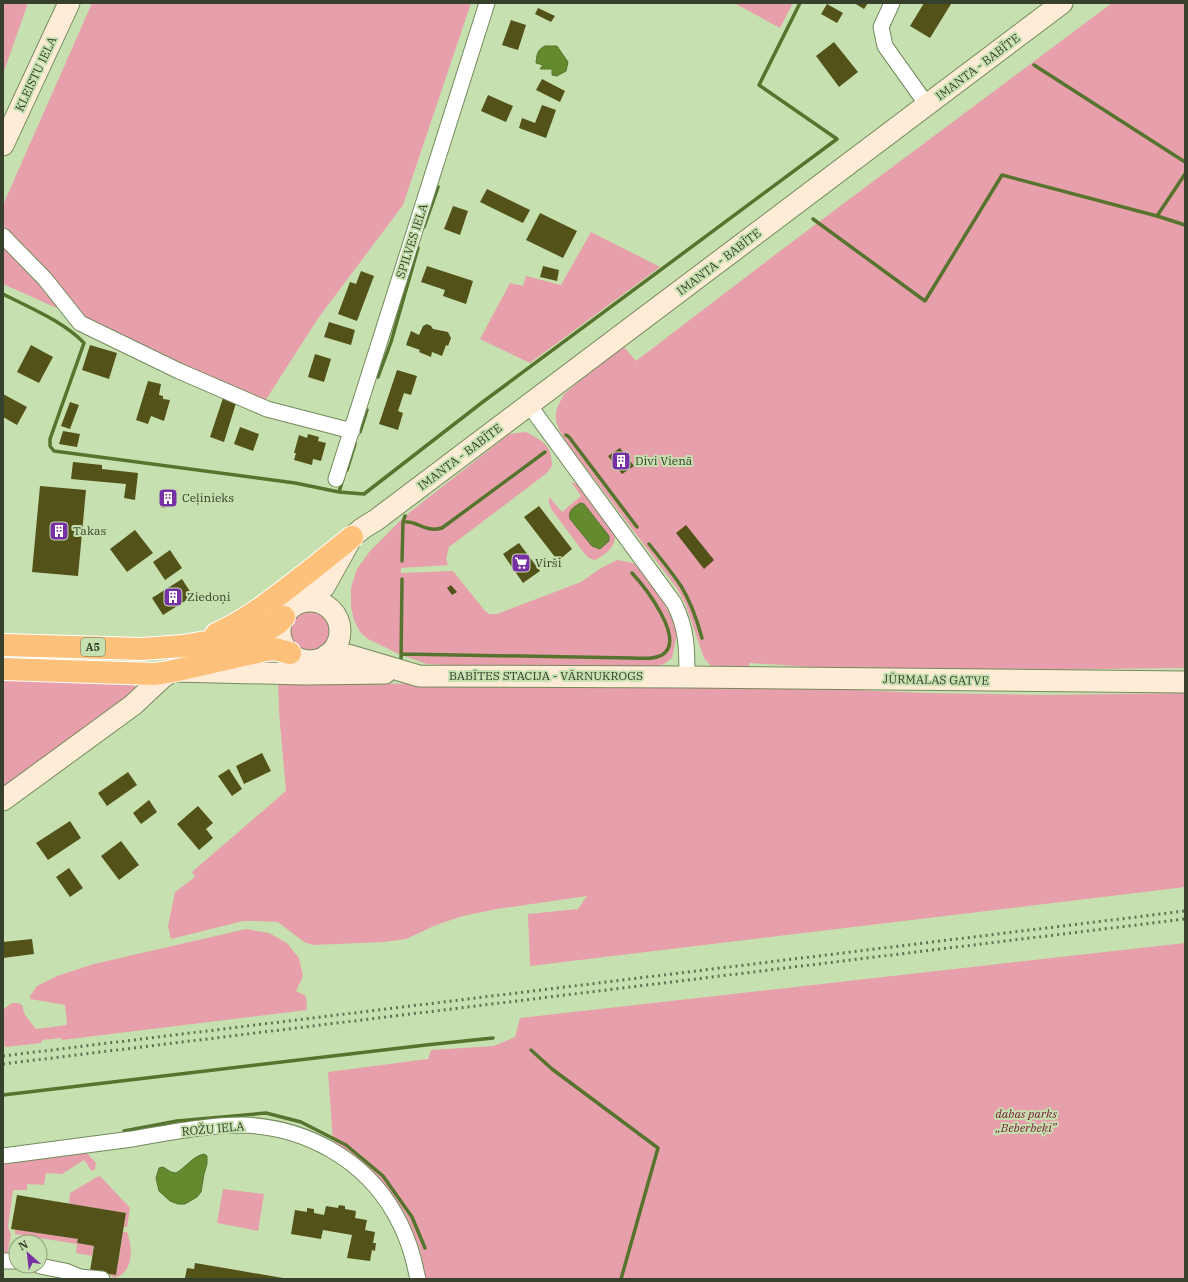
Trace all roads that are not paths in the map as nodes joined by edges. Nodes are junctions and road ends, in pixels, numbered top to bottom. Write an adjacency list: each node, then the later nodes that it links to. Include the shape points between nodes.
1 (69, 3): 6 (main road, KLEISTU IELA)
2 (487, 3): 9 (street, SPILVES IELA)
3 (892, 3): 5 (street, via 881,26 885,46)
4 (1062, 3): 5 (main road, IMANTA - BABĪTE)
5 (927, 105): 8 (main road, IMANTA - BABĪTE)
6 (3, 145)
7 (3, 236): 9 (street, via 45,279 80,323 179,371 267,409)
8 (529, 406): 11 (main road, IMANTA - BABĪTE); 23 (street, via 674,602 685,632)
9 (352, 431): 10 (street, SPILVES IELA)
10 (336, 479)
11 (376, 520): 12 (main road, IMANTA - BABĪTE); 15 (main road, IMANTA - BABĪTE, via 356,552 337,593)
12 (352, 537): 13 (main road, IMANTA - BABĪTE, via 324,588); 17 (highway, via 256,612 220,632)
13 (306, 601): 14 (main road, via 293,606); 15 (main road, via 326,605)
14 (284, 617): 17 (highway, A5, via 264,632); 18 (main road, via 281,624 282,640)
15 (338, 621): 19 (main road, via 338,643); 22 (main road, BABĪTES STACIJA - VĀRNUKROGS, via 347,637 381,655)
16 (3, 645): 17 (highway, A5, via 142,648)
17 (183, 646)
18 (290, 653): 19 (main road, via 312,660); 21 (highway, A5, via 266,650)
19 (327, 655): 22 (main road, BABĪTES STACIJA - VĀRNUKROGS, via 348,655)
20 (3, 669): 21 (highway, A5, via 155,674)
21 (173, 671): 22 (main road, A5); 25 (main road, via 133,705)
22 (406, 673): 23 (main road, BABĪTES STACIJA - VĀRNUKROGS, via 419,676)
23 (687, 677): 24 (main road, JŪRMALAS GATVE)
24 (1185, 682)
25 (3, 800)
26 (3, 1156): 30 (street, ROŽU IELA, via 226,1126 264,1127 299,1135 339,1154 361,1171 380,1191 402,1227)
27 (48, 1268): 28 (street, via 65,1271)
28 (80, 1278): 29 (street)
29 (102, 1279)
30 (418, 1279)

